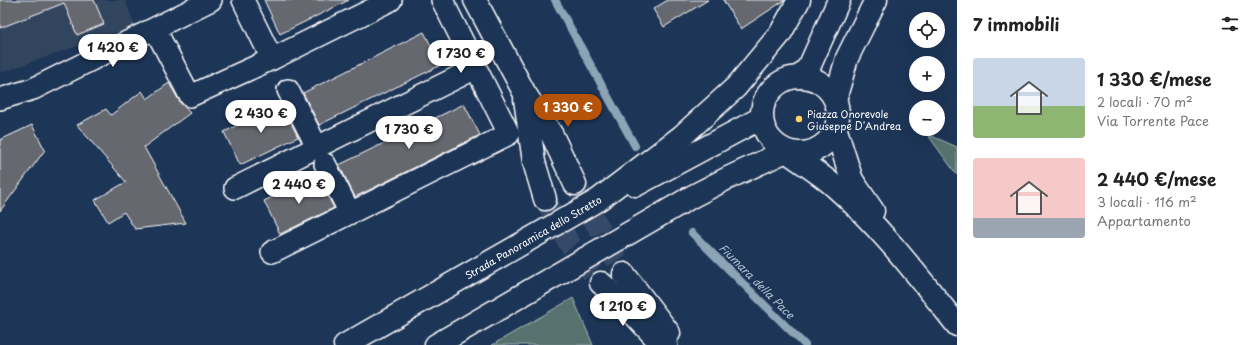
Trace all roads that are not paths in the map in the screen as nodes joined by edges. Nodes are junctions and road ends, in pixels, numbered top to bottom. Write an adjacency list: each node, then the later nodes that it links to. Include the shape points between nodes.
1 (212, 0): 9 (street)
2 (243, 0): 10 (street)
3 (391, 0): 10 (street)
4 (442, 0): 11 (street)
5 (475, 0): 14 (main road)
6 (799, 0): 26 (main road, Strada Panoramica dello Stretto, via 780,34 736,87 682,136)
7 (839, 0): 12 (main road, via 810,65)
8 (876, 0): 16 (main road, via 847,58)
9 (155, 29): 10 (street, via 190,96); 15 (street, via 33,89)
10 (272, 59)
11 (476, 68): 20 (street); 27 (street, via 509,134)
12 (800, 77): 16 (main road, via 821,83); 17 (main road, via 787,79 772,89 762,105)
13 (288, 90): 20 (street)
14 (524, 92): 23 (main road, via 552,135); 25 (main road, via 534,162)
15 (0, 99)
16 (835, 100): 18 (main road, via 839,114)
17 (761, 118): 19 (main road, via 765,132 773,144); 26 (main road, via 639,183)
18 (836, 130): 19 (main road, via 828,142 816,151 800,154); 29 (main road, via 852,180)
19 (786, 151): 21 (main road); 22 (main road)
20 (321, 156): 24 (street); 27 (street)
21 (740, 172): 22 (main road, via 765,167 791,166); 34 (main road, via 693,196)
22 (816, 173): 29 (main road, via 849,200)
23 (575, 184)
24 (235, 188)
25 (545, 199)
26 (598, 200): 33 (main road, Strada Panoramica dello Stretto)
27 (350, 213): 28 (street)
28 (272, 252)
29 (899, 252): 32 (main road)
30 (624, 274): 36 (main road)
31 (601, 283): 35 (main road)
32 (957, 324)
33 (345, 345)
34 (436, 345)
35 (666, 345)
36 (678, 345)

